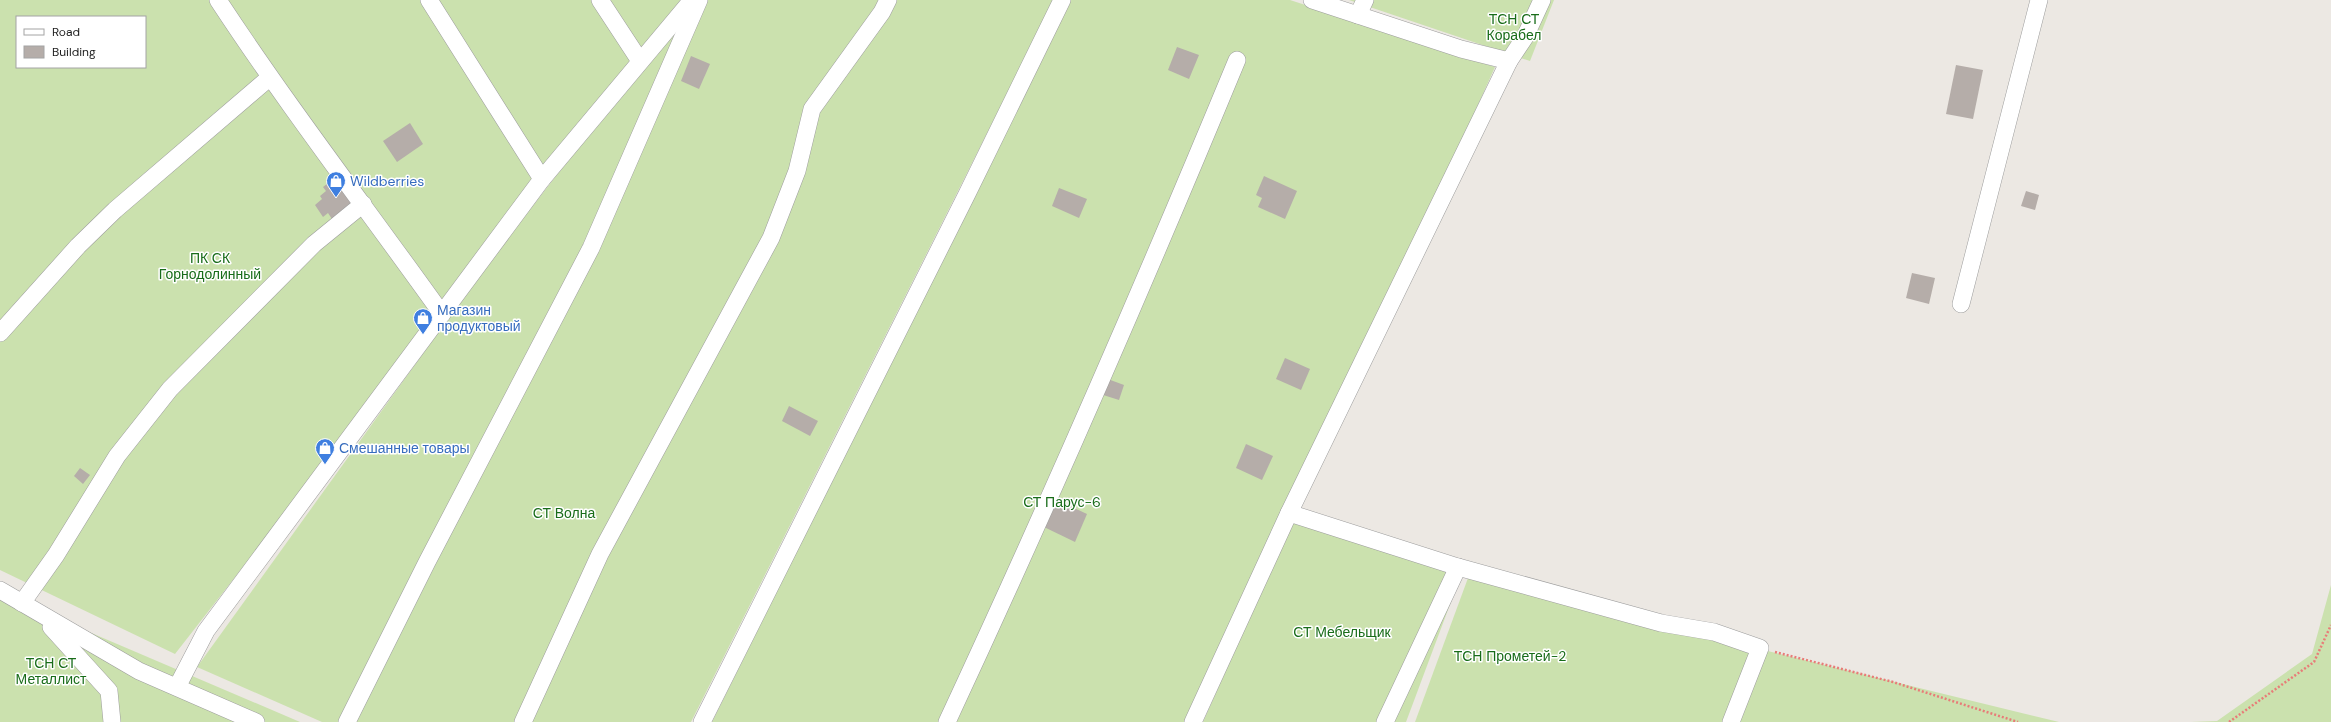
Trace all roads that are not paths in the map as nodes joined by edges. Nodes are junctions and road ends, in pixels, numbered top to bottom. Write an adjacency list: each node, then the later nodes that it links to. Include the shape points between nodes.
1 (218, 0): 15 (street)
2 (429, 0): 16 (street)
3 (600, 0): 13 (street)
4 (692, 0): 13 (street)
5 (699, 0): 29 (street, via 591,248 430,555)
6 (888, 0): 30 (street, via 812,109 797,171 771,238 600,554)
7 (1062, 0): 31 (street)
8 (1312, 0): 11 (street)
9 (1542, 0): 14 (street)
10 (2039, 0): 18 (street)
11 (1361, 8): 14 (street, via 1462,49)
12 (1237, 60): 32 (street, via 1025,555)
13 (640, 61): 16 (street)
14 (1509, 61): 21 (street)
15 (269, 78): 17 (street); 20 (street, via 115,210 78,246)
16 (542, 179): 19 (street)
17 (363, 204): 19 (street); 24 (street, via 314,244 170,389 117,456 56,555)
18 (1961, 304)
19 (442, 314): 26 (street, via 206,631)
20 (0, 333)
21 (1289, 514): 22 (street); 33 (street)
22 (1458, 567): 34 (street); 35 (street, via 1661,623 1714,632 1760,648)
23 (0, 590): 24 (street)
24 (22, 603): 25 (street)
25 (40, 615): 26 (street, via 139,671); 27 (street, via 109,690)
26 (177, 687): 28 (street)
27 (112, 722)
28 (256, 722)
29 (347, 722)
30 (523, 722)
31 (702, 722)
32 (947, 722)
33 (1193, 722)
34 (1385, 722)
35 (1731, 722)

